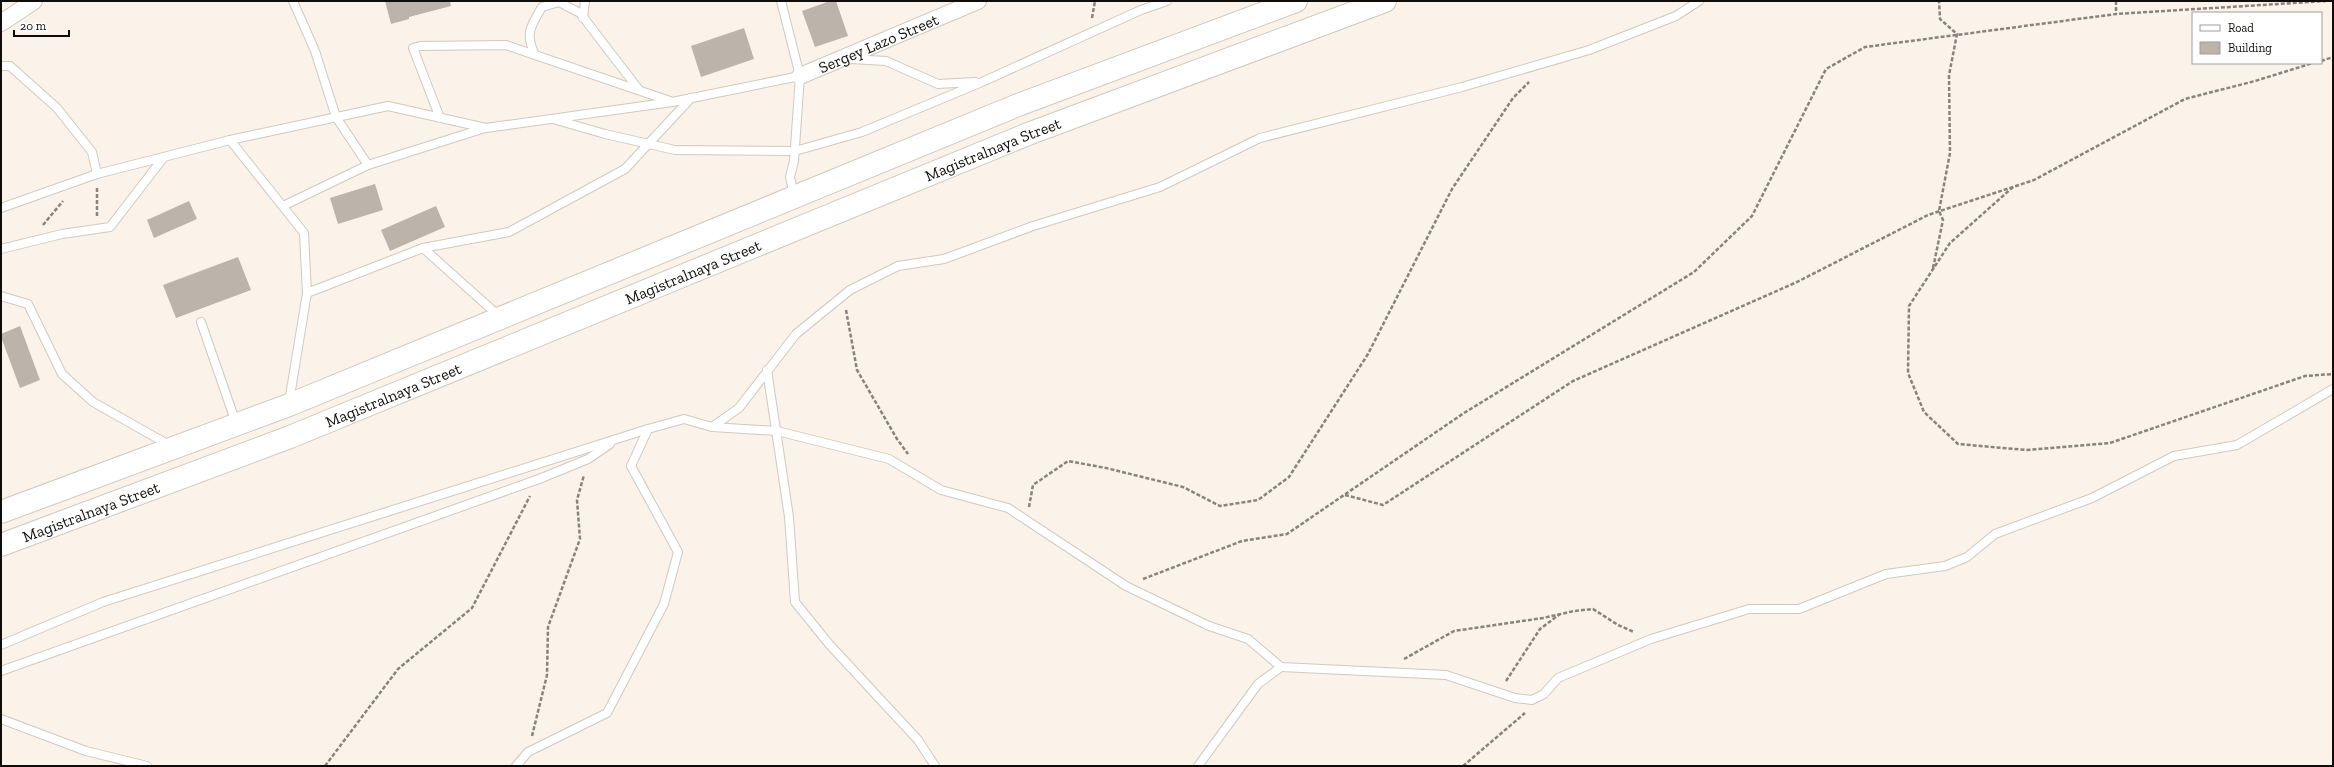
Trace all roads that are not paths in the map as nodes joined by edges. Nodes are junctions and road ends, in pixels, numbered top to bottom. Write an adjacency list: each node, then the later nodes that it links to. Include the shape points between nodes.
1 (34, 1): 11 (street)
2 (293, 1): 20 (lane, via 315,51)
3 (585, 1): 10 (lane)
4 (781, 1): 15 (lane)
5 (978, 1): 13 (street, Sergey Lazo Street)
6 (1167, 1): 16 (lane, via 1141,10)
7 (1296, 1): 30 (main road, Magistralnaya Street, via 1018,105)
8 (1385, 1): 49 (main road, Magistralnaya Street, via 1028,134 290,437)
9 (1700, 1): 39 (lane, via 1676,16 1590,50 1462,87 1260,138 1160,187 1033,226 944,259 898,266 850,290 796,334)
10 (583, 18): 12 (lane, via 580,13 559,2 542,7 530,28 529,43); 17 (lane)
11 (1, 23)
12 (535, 55): 17 (lane); 21 (lane, via 506,45 413,48)
13 (843, 58): 15 (street, Sergey Lazo Street); 16 (lane, via 886,61 938,84)
14 (1, 66): 29 (lane, via 10,66 57,108 92,152)
15 (800, 76): 18 (lane); 26 (lane)
16 (982, 82): 26 (lane, via 862,132)
17 (639, 90): 19 (lane)
18 (692, 98): 19 (lane); 25 (lane)
19 (672, 102): 22 (lane)
20 (336, 117): 21 (lane, via 388,106); 24 (lane); 28 (lane)
21 (440, 118): 23 (lane)
22 (553, 119): 23 (lane); 25 (lane)
23 (486, 128): 28 (lane)
24 (230, 140): 27 (lane); 31 (lane)
25 (648, 143): 26 (lane, via 675,150); 33 (lane, via 624,169 509,232)
26 (795, 151): 30 (lane, via 790,177)
27 (164, 157): 29 (lane); 34 (lane, via 110,227)
28 (368, 166): 31 (lane)
29 (97, 174): 32 (lane)
30 (794, 196): 37 (main road, Magistralnaya Street)
31 (283, 206): 35 (lane, via 304,233)
32 (1, 208)
33 (423, 248): 35 (lane); 37 (lane)
34 (1, 249)
35 (307, 293): 41 (lane)
36 (1, 296): 47 (lane, via 28,304 62,374 93,402)
37 (501, 317): 41 (main road, Magistralnaya Street)
38 (201, 322): 42 (lane)
39 (767, 370): 43 (lane, via 739,408); 45 (lane)
40 (2333, 389): 51 (lane, via 2237,445 2174,456 2092,498 1994,534 1967,557 1945,566 1886,574 1799,609 1749,609 1650,639 1558,678 1544,694 1532,700 1498,694 1446,676)
41 (289, 405): 42 (main road, Magistralnaya Street)
42 (236, 424): 47 (main road, Magistralnaya Street)
43 (712, 426): 44 (lane, via 684,420); 45 (lane)
44 (648, 429): 46 (lane); 55 (lane, via 631,466 678,552 664,604 607,713 528,752)
45 (777, 431): 51 (lane, via 889,459 941,490 1008,508 1126,586 1209,626 1248,639); 56 (lane, via 789,518 795,602 829,644 918,740)
46 (617, 439): 50 (lane, via 103,602); 52 (lane, via 588,459 539,479)
47 (173, 448): 48 (main road, Magistralnaya Street)
48 (1, 512)
49 (1, 545)
50 (1, 645)
51 (1281, 667): 57 (lane, via 1258,684)
52 (1, 670)
53 (1, 719): 54 (lane, via 86,751)
54 (147, 766)
55 (516, 766)
56 (935, 766)
57 (1198, 766)

